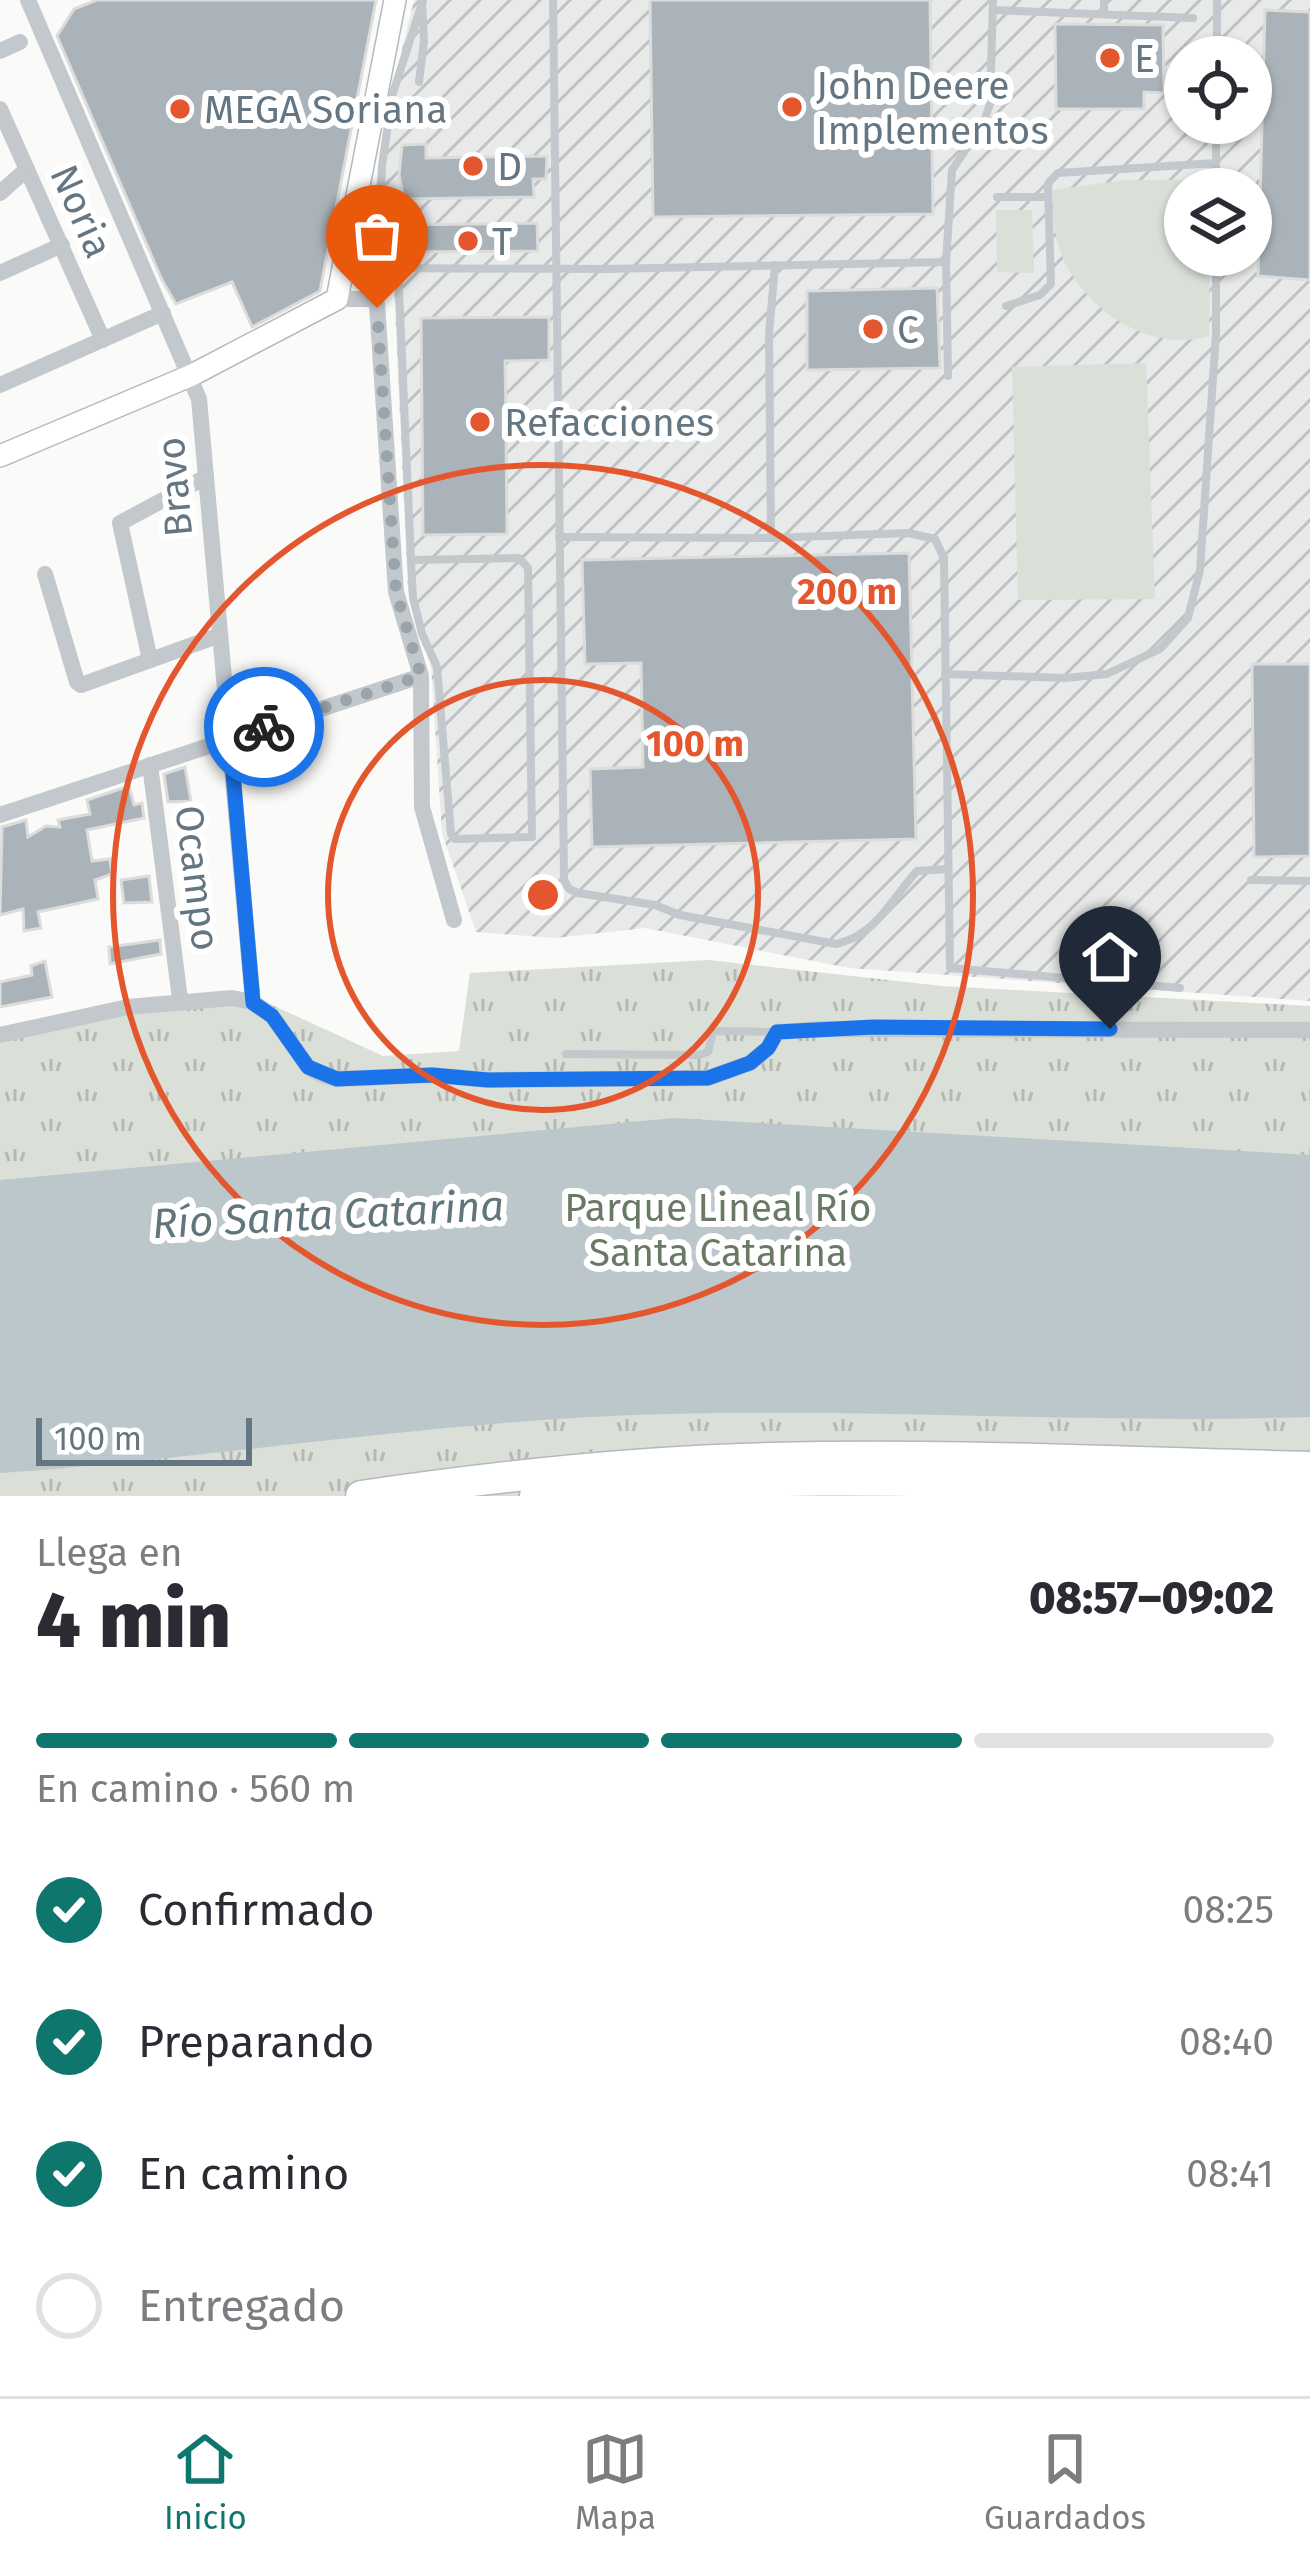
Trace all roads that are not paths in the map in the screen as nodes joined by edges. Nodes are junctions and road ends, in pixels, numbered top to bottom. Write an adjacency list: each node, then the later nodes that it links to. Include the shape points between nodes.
1 (28, 0): 32 (street, Bravo)
2 (395, 0): 25 (street)
3 (553, 0): 27 (lane)
4 (1104, 0): 8 (lane)
5 (1216, 0): 10 (lane)
6 (422, 1): 13 (lane); 26 (lane, via 392,96 382,166)
7 (993, 5): 8 (lane); 23 (lane, via 990,104 952,170)
8 (1104, 14): 9 (lane)
9 (1193, 18)
10 (1216, 36)
11 (20, 42): 12 (street)
12 (0, 51)
13 (419, 82)
14 (0, 110): 18 (street, Noria)
15 (1216, 144): 16 (lane)
16 (1216, 163): 17 (lane); 21 (lane, via 1063,172 1049,182)
17 (1216, 168)
18 (27, 169): 19 (street); 22 (street, Noria)
19 (0, 193)
20 (997, 197): 21 (lane)
21 (1048, 197): 31 (lane, via 1051,284)
22 (62, 245): 28 (street); 33 (street, Noria)
23 (946, 262): 24 (lane); 35 (lane)
24 (776, 265): 27 (lane); 40 (lane)
25 (344, 268): 26 (lane); 30 (street)
26 (398, 268): 27 (lane); 41 (lane)
27 (556, 269): 39 (lane)
28 (0, 273)
29 (1216, 276): 45 (lane, via 1200,570 1188,618 1160,650 1107,674)
30 (337, 299): 34 (street); 46 (street, via 377,304 396,592)
31 (1006, 306)
32 (163, 314): 33 (street); 34 (street, Bravo)
33 (103, 340): 36 (street)
34 (192, 375): 37 (street); 38 (street, Bravo)
35 (948, 376)
36 (0, 385)
37 (0, 456)
38 (206, 477): 43 (street, Bravo); 44 (street, via 120,523)
39 (559, 538): 40 (lane); 50 (lane, via 569,889 836,944 889,911 917,872)
40 (771, 538): 45 (lane, via 935,539 944,558)
41 (411, 560): 41 (lane, via 525,560 532,837 451,836 436,667 412,598)
42 (45, 574): 44 (street, via 77,684)
43 (220, 635): 44 (street); 47 (street, Bravo)
44 (150, 660)
45 (945, 674): 50 (lane)
46 (421, 676): 47 (street); 53 (street, via 422,807)
47 (230, 739): 48 (street); 56 (street, Bravo)
48 (150, 765): 49 (street); 55 (street, Ocampo)
49 (0, 815)
50 (947, 868): 54 (lane, via 952,970)
51 (1251, 880): 52 (lane)
52 (1310, 881)
53 (454, 920)
54 (1180, 988)
55 (180, 999): 56 (street); 59 (street)
56 (253, 1003): 58 (street, via 308,1067 337,1079 708,1078 750,1063)
57 (1310, 1030): 58 (street)
58 (777, 1032): 60 (lane, via 713,1031 708,1052 699,1054)
59 (0, 1036)
60 (566, 1054)
61 (1310, 1467): 63 (highway, via 776,1457 561,1470)
62 (1310, 1490): 64 (highway, via 748,1480)
63 (361, 1496)
64 (535, 1496)

